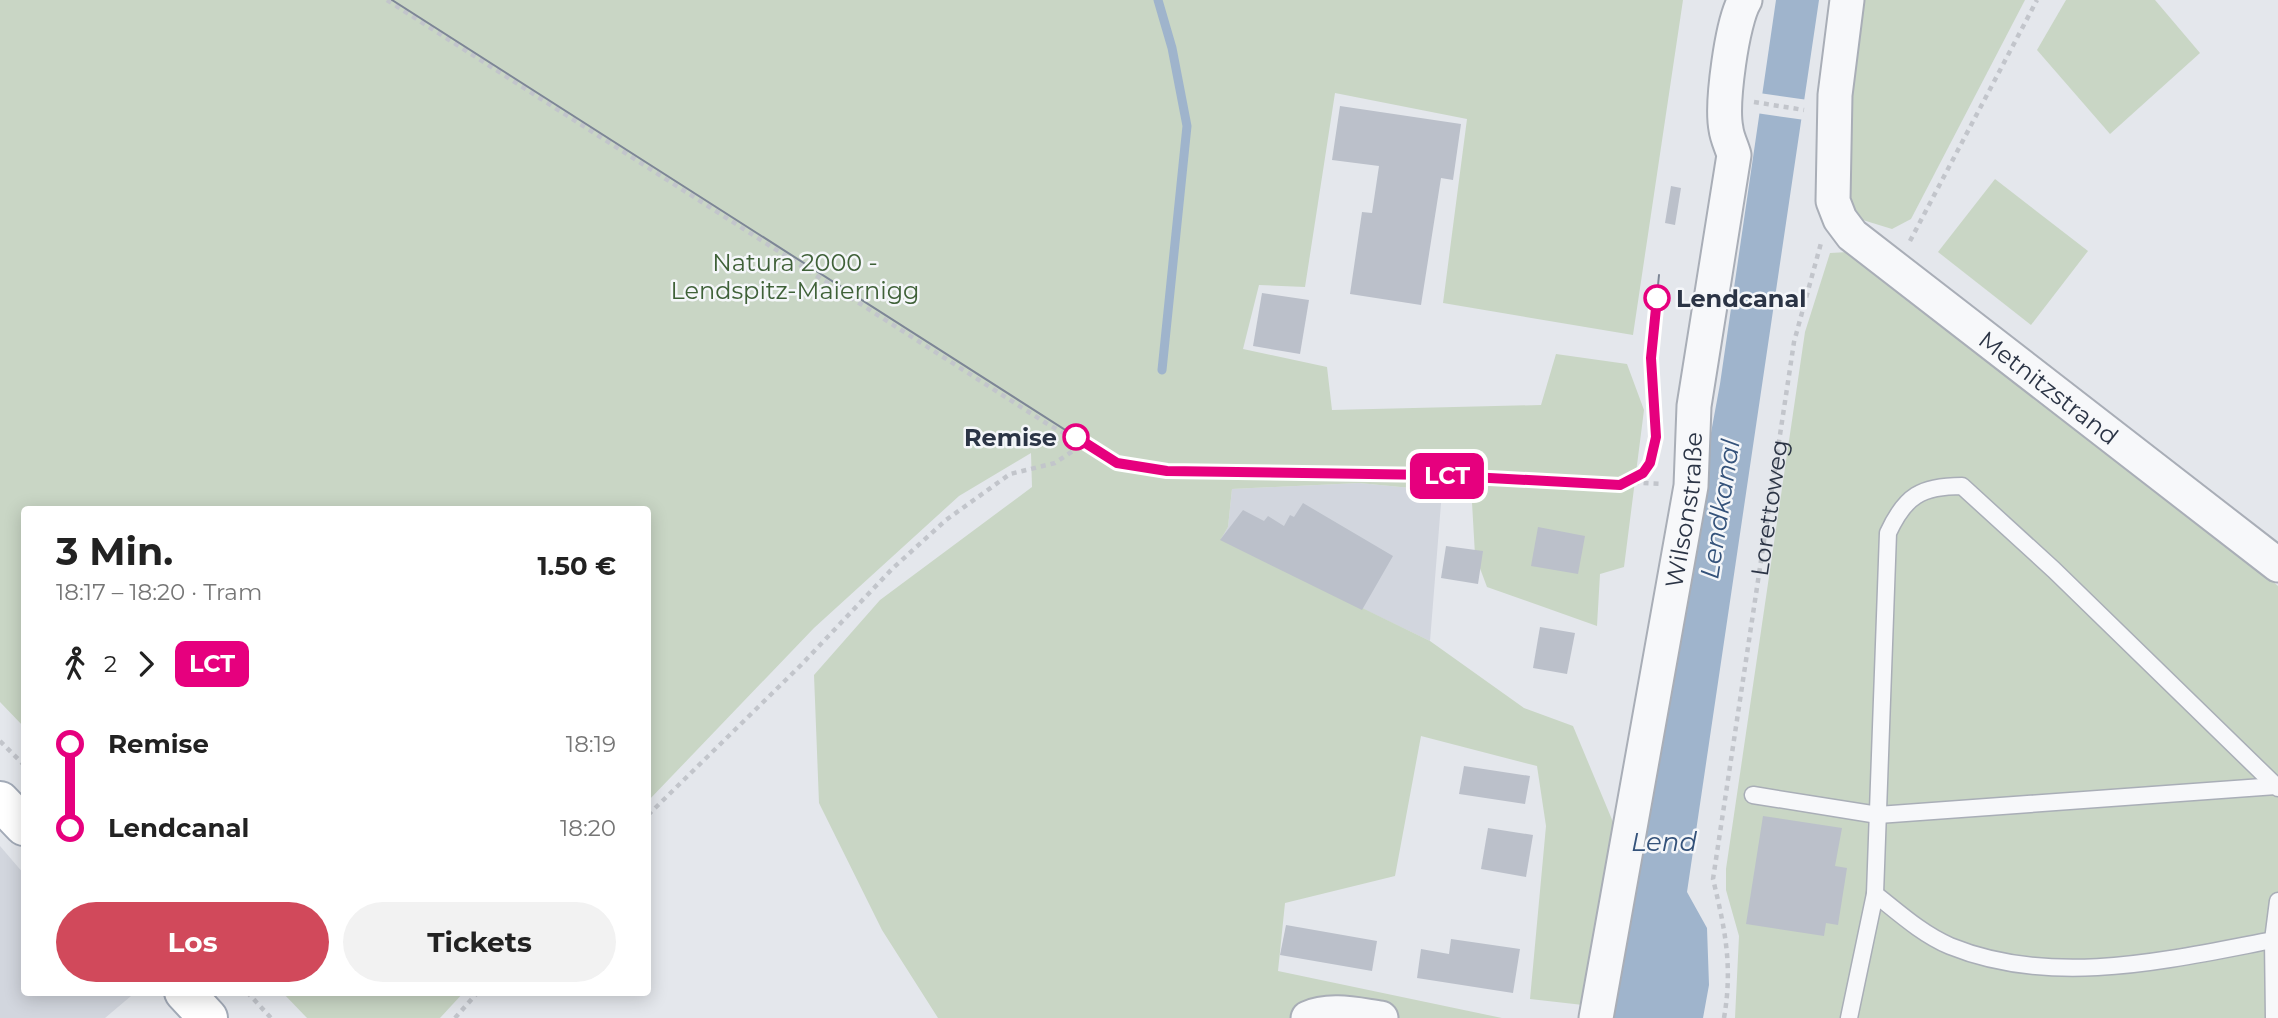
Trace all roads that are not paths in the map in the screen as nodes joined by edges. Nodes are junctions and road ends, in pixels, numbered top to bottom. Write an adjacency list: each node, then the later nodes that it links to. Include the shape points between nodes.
1 (1745, 0): 16 (street, Wilsonstraße, via 1739,10 1729,68 1725,128 1734,155 1694,406 1691,486)
2 (1847, 0): 3 (street, Metnitzstrand, via 1835,95 1833,201 1852,235)
3 (2278, 565)
4 (2277, 787): 7 (lane); 7 (lane, via 2001,519 1962,486 1938,486 1913,496 1898,510 1888,533)
5 (1752, 795): 7 (lane)
6 (0, 801): 8 (main road)
7 (1878, 815): 9 (lane)
8 (21, 823)
9 (1875, 894): 11 (lane, via 1950,946 2026,965 2096,968); 17 (lane)
10 (2278, 901): 11 (lane)
11 (2273, 940): 18 (lane)
12 (188, 996): 13 (main road)
13 (208, 1018)
14 (1308, 1018): 15 (street, via 1341,1013)
15 (1381, 1018)
16 (1596, 1018)
17 (1849, 1018)
18 (2274, 1018)

